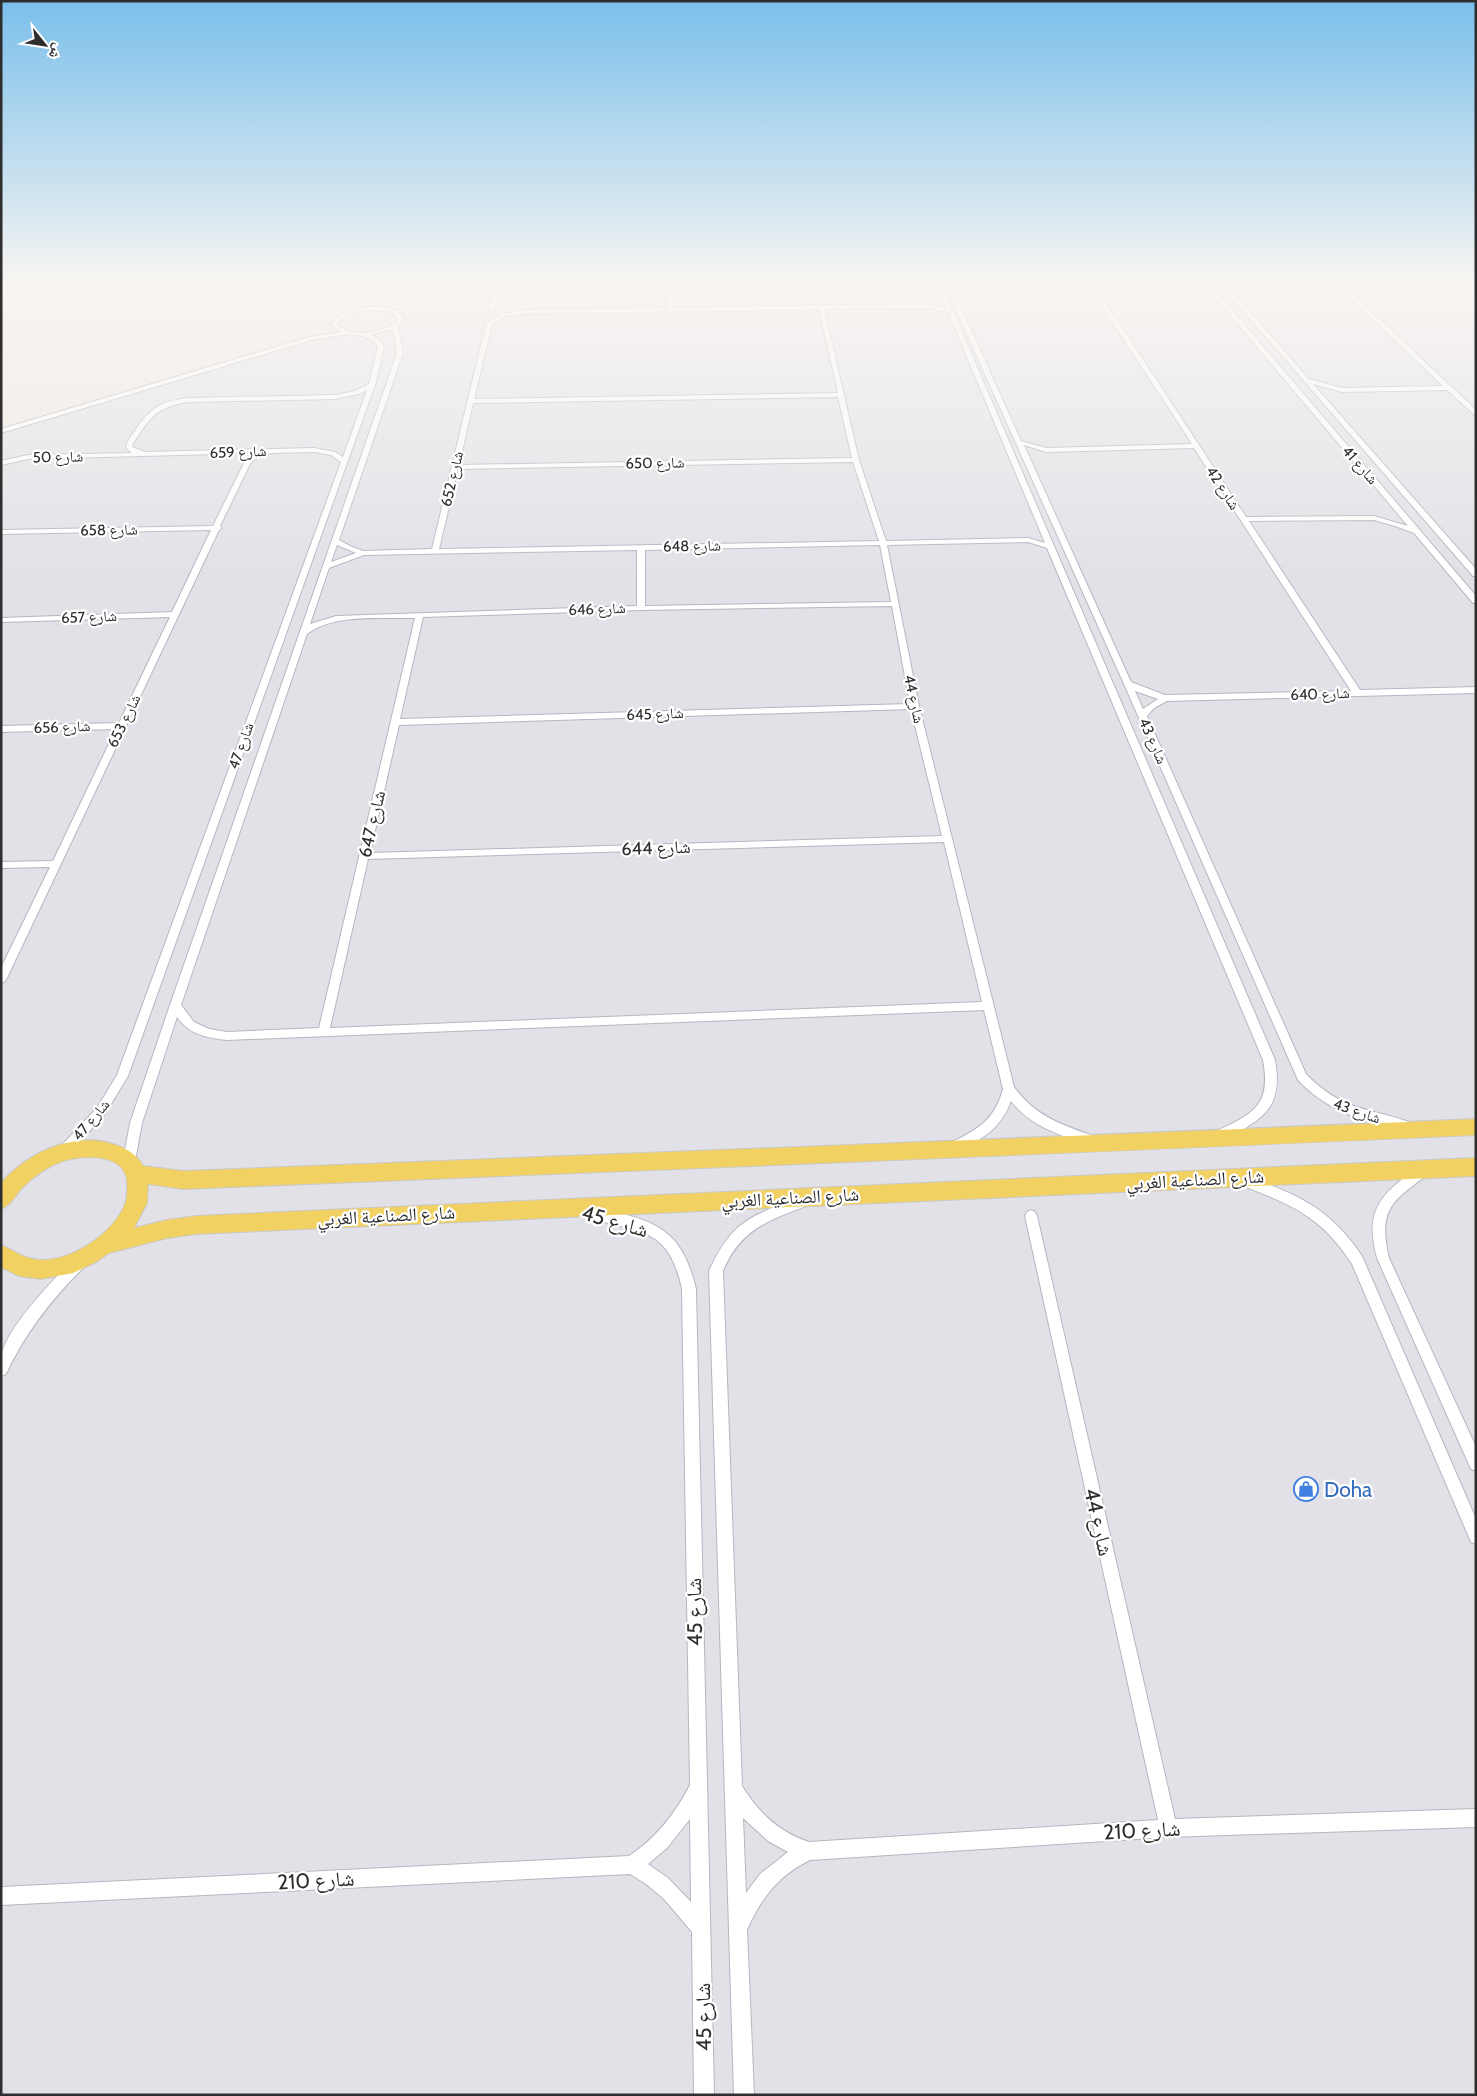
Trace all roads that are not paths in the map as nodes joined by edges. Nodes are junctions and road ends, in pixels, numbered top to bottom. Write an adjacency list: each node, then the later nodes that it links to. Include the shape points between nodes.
1 (168, 381): 20 (street)
2 (372, 381): 13 (street, شارع 47)
3 (390, 381): 42 (street, شارع 47)
4 (475, 381): 17 (street, شارع 652)
5 (838, 381): 16 (street, شارع 44)
6 (979, 381): 38 (street, شارع 43)
7 (991, 381): 21 (street, شارع 43)
8 (1154, 381): 22 (street, شارع 42)
9 (1287, 381): 35 (street, شارع 41)
10 (1308, 381): 18 (street, شارع 41)
11 (1312, 381): 15 (street)
12 (1441, 381): 14 (street)
13 (371, 385): 23 (street, via 351,395 335,398 188,400 168,404 150,413); 31 (street, شارع 47)
14 (1448, 388): 15 (street); 19 (street)
15 (1342, 390): 18 (street)
16 (841, 395): 17 (street); 29 (street, شارع 44)
17 (470, 401): 34 (street, شارع 652)
18 (1325, 401): 50 (street, شارع 41)
19 (1476, 414)
20 (1, 431)
21 (1019, 442): 24 (street); 30 (street, شارع 43)
22 (1196, 446): 24 (street); 37 (street, شارع 42)
23 (129, 448): 27 (street, شارع 659); 28 (street)
24 (1046, 450): 30 (street)
25 (270, 451): 26 (street, شارع 659); 31 (street, شارع 659, via 325,451); 33 (street)
26 (231, 452): 27 (street, شارع 659); 33 (street)
27 (145, 454): 28 (street, شارع 50)
28 (116, 456): 32 (street, شارع 50, via 28,457)
29 (856, 460): 34 (street, شارع 650); 44 (street, شارع 44)
30 (1027, 460): 58 (street, شارع 43)
31 (345, 462): 81 (street, شارع 47, via 122,1076 101,1111)
32 (1, 463)
33 (247, 463): 39 (street, شارع 653)
34 (455, 467): 47 (street, شارع 652)
35 (1394, 504): 36 (street, via 1388,513); 41 (street, شارع 41)
36 (1374, 518): 37 (street); 41 (street)
37 (1244, 519): 60 (street, شارع 42)
38 (1040, 526): 43 (street, via 1034,534); 45 (street, شارع 43)
39 (218, 528): 40 (street, شارع 658); 54 (street, شارع 653)
40 (1, 532)
41 (1419, 533): 51 (street, شارع 41)
42 (335, 540): 48 (street, شارع 648); 49 (street, شارع 47)
43 (1022, 540): 44 (street, شارع 648); 45 (street, شارع 648)
44 (883, 543): 46 (street, شارع 648); 52 (street, شارع 44)
45 (1049, 546): 78 (street, شارع 43, via 1273,1076 1270,1100 1254,1116)
46 (641, 547): 47 (street, شارع 648); 53 (street)
47 (435, 551): 48 (street, شارع 648)
48 (363, 553): 49 (street, شارع 648)
49 (326, 567): 57 (street, شارع 47)
50 (1476, 574)
51 (1476, 601)
52 (896, 604): 53 (street, شارع 646); 62 (street, شارع 44)
53 (641, 608): 55 (street, شارع 646)
54 (176, 614): 56 (street, شارع 657); 65 (street, شارع 653)
55 (420, 615): 57 (street, شارع 646, via 336,618 314,625); 64 (street, شارع 647)
56 (1, 620)
57 (302, 634): 72 (street, شارع 47)
58 (1128, 684): 61 (street, شارع 640); 63 (street, شارع 43)
59 (1476, 690): 60 (street, شارع 640)
60 (1357, 693): 61 (street, شارع 640)
61 (1165, 698): 63 (street)
62 (915, 706): 64 (street, شارع 645); 67 (street, شارع 44)
63 (1142, 716): 77 (street, شارع 43, via 1302,1077 1311,1088 1338,1107)
64 (395, 722): 68 (street, شارع 647)
65 (122, 726): 66 (street, شارع 656); 69 (street, شارع 653)
66 (1, 729)
67 (948, 839): 68 (street, شارع 644); 73 (street, شارع 44)
68 (364, 856): 74 (street, شارع 647)
69 (55, 864): 70 (street); 71 (street, شارع 653)
70 (1, 865)
71 (1, 980)
72 (175, 1005): 74 (street, via 191,1026 211,1035); 82 (street, شارع 47, via 136,1123)
73 (988, 1006): 74 (street); 75 (street, شارع 44)
74 (323, 1033)
75 (1009, 1089): 79 (street, شارع 44, via 1028,1113 1042,1122); 80 (street, via 1001,1115 992,1125)
76 (1476, 1127): 77 (main road)
77 (1422, 1129): 78 (main road)
78 (1215, 1138): 79 (main road)
79 (1101, 1144): 80 (main road)
80 (947, 1151): 82 (main road, via 184,1180)
81 (62, 1153): 82 (main road, via 85,1148 106,1150); 85 (main road)
82 (133, 1167): 92 (main road, via 139,1190 135,1208 124,1227)
83 (1476, 1167): 84 (main road, شارع الصناعية الغربي)
84 (1425, 1169): 86 (main road, شارع الصناعية الغربي); 96 (street, via 1398,1190 1380,1211 1378,1241)
85 (24, 1173): 87 (main road); 89 (main road)
86 (1238, 1178): 88 (main road, شارع الصناعية الغربي); 97 (street, via 1313,1210 1346,1241)
87 (1, 1182)
88 (817, 1196): 90 (main road, شارع الصناعية الغربي); 99 (street, شارع 45, via 751,1224 734,1236 716,1271)
89 (1, 1200)
90 (569, 1208): 92 (main road, شارع الصناعية الغربي, via 196,1225); 98 (street, شارع 45, via 626,1220 647,1228 666,1239 679,1253 686,1271)
91 (1031, 1216): 101 (street, شارع 44)
92 (106, 1244): 93 (main road)
93 (84, 1259): 94 (main road, via 60,1267 38,1269); 95 (street, via 55,1286 30,1317)
94 (2, 1260)
95 (1, 1369)
96 (1476, 1464)
97 (1476, 1537)
98 (697, 1789): 103 (street, شارع 210, via 668,1836 648,1855); 105 (street, شارع 45)
99 (733, 1789): 102 (street, شارع 210, via 744,1807 763,1827 791,1845); 106 (street, شارع 45)
100 (1476, 1818): 101 (street, شارع 210)
101 (1168, 1828): 102 (street, شارع 210)
102 (809, 1851): 106 (street, شارع 210, via 774,1871 747,1907)
103 (630, 1865): 104 (street, شارع 210); 105 (street, via 647,1873 677,1897)
104 (1, 1896)
105 (701, 1930): 107 (street, شارع 45)
106 (738, 1930): 108 (street, شارع 45)
107 (704, 2095)
108 (744, 2095)

